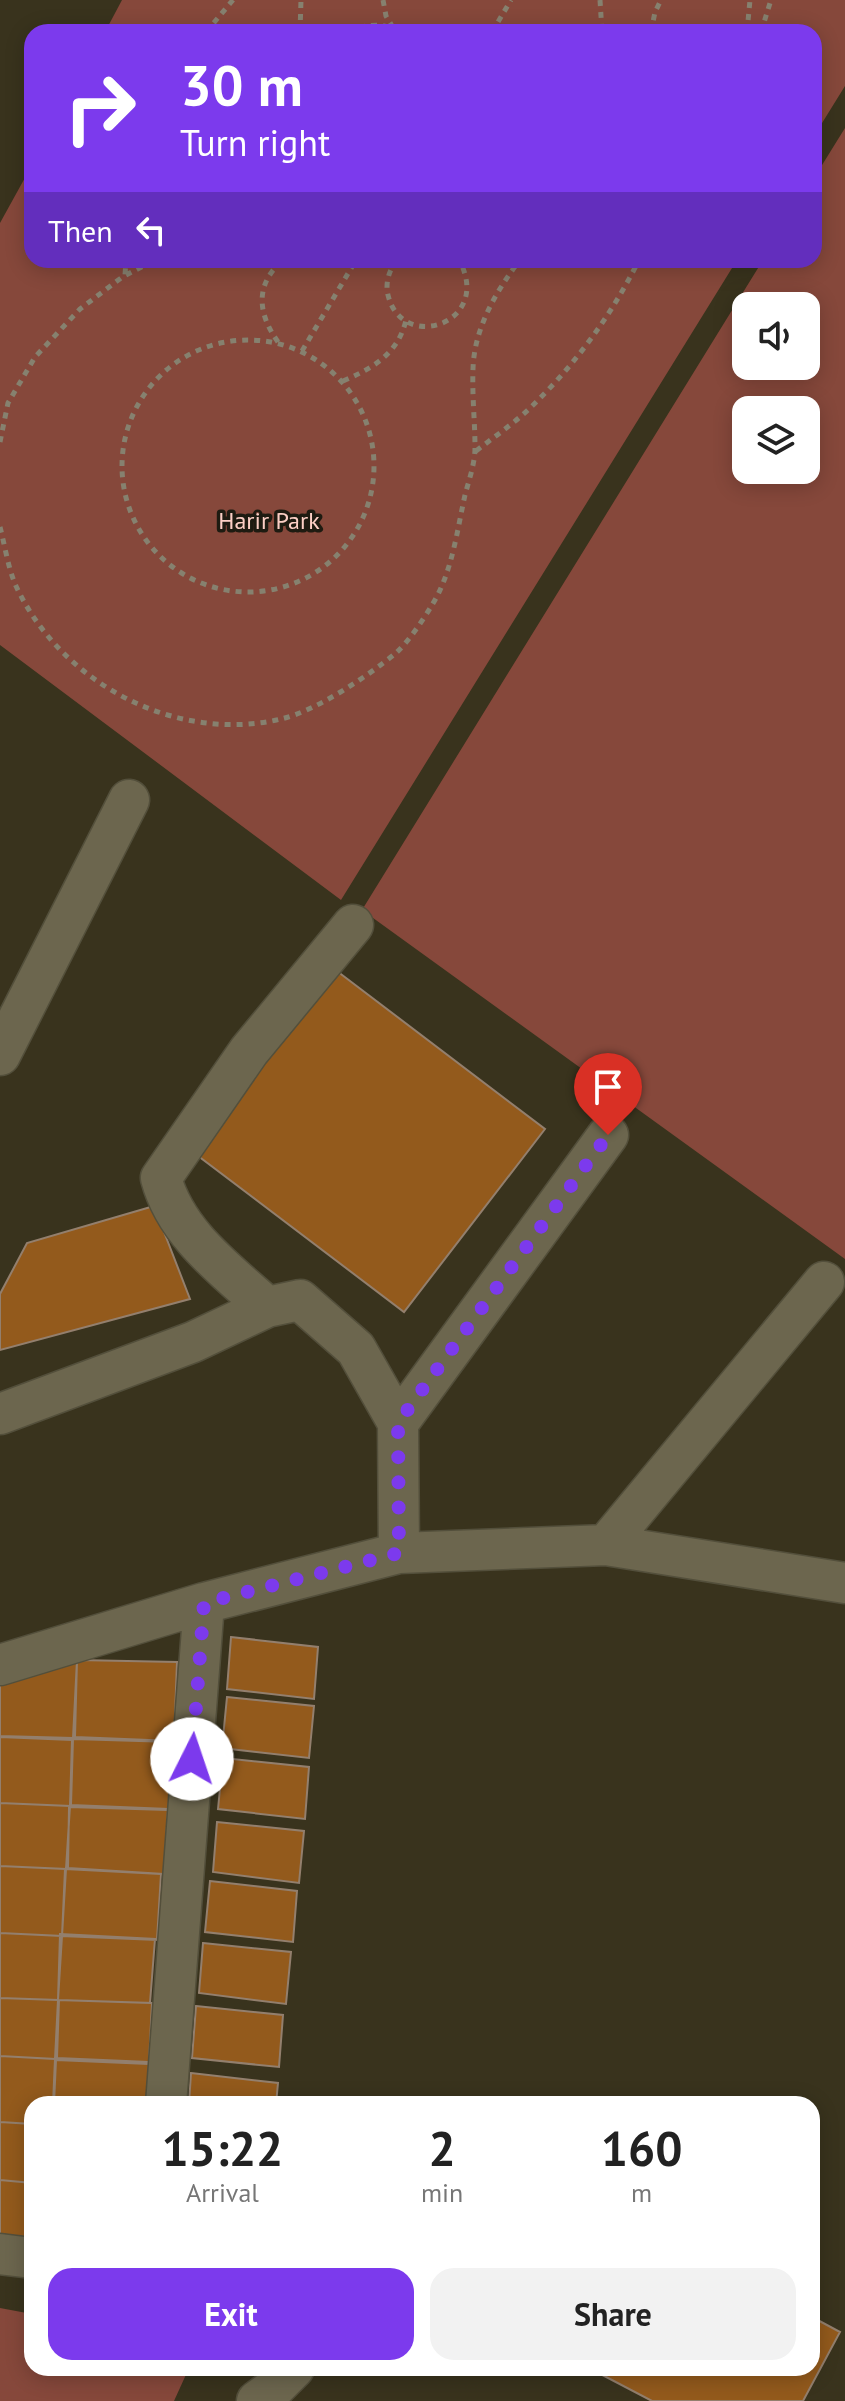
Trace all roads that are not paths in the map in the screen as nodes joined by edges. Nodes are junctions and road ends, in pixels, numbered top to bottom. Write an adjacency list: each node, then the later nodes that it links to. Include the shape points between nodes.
1 (129, 800): 3 (street)
2 (353, 925): 6 (street, via 249,1051 161,1178 167,1200 203,1250)
3 (0, 1055)
4 (608, 1135): 8 (street)
5 (824, 1282): 9 (street)
6 (267, 1307): 7 (street, via 193,1342); 8 (street, via 300,1300 312,1310 356,1349)
7 (0, 1414)
8 (398, 1423): 10 (street)
9 (606, 1545): 10 (street); 11 (street)
10 (399, 1553): 12 (street)
11 (845, 1583)
12 (204, 1603): 13 (street); 14 (street)
13 (0, 1665)
14 (167, 2096)
15 (0, 2254): 16 (street)
16 (24, 2257)
17 (286, 2376): 18 (street)
18 (257, 2401)

